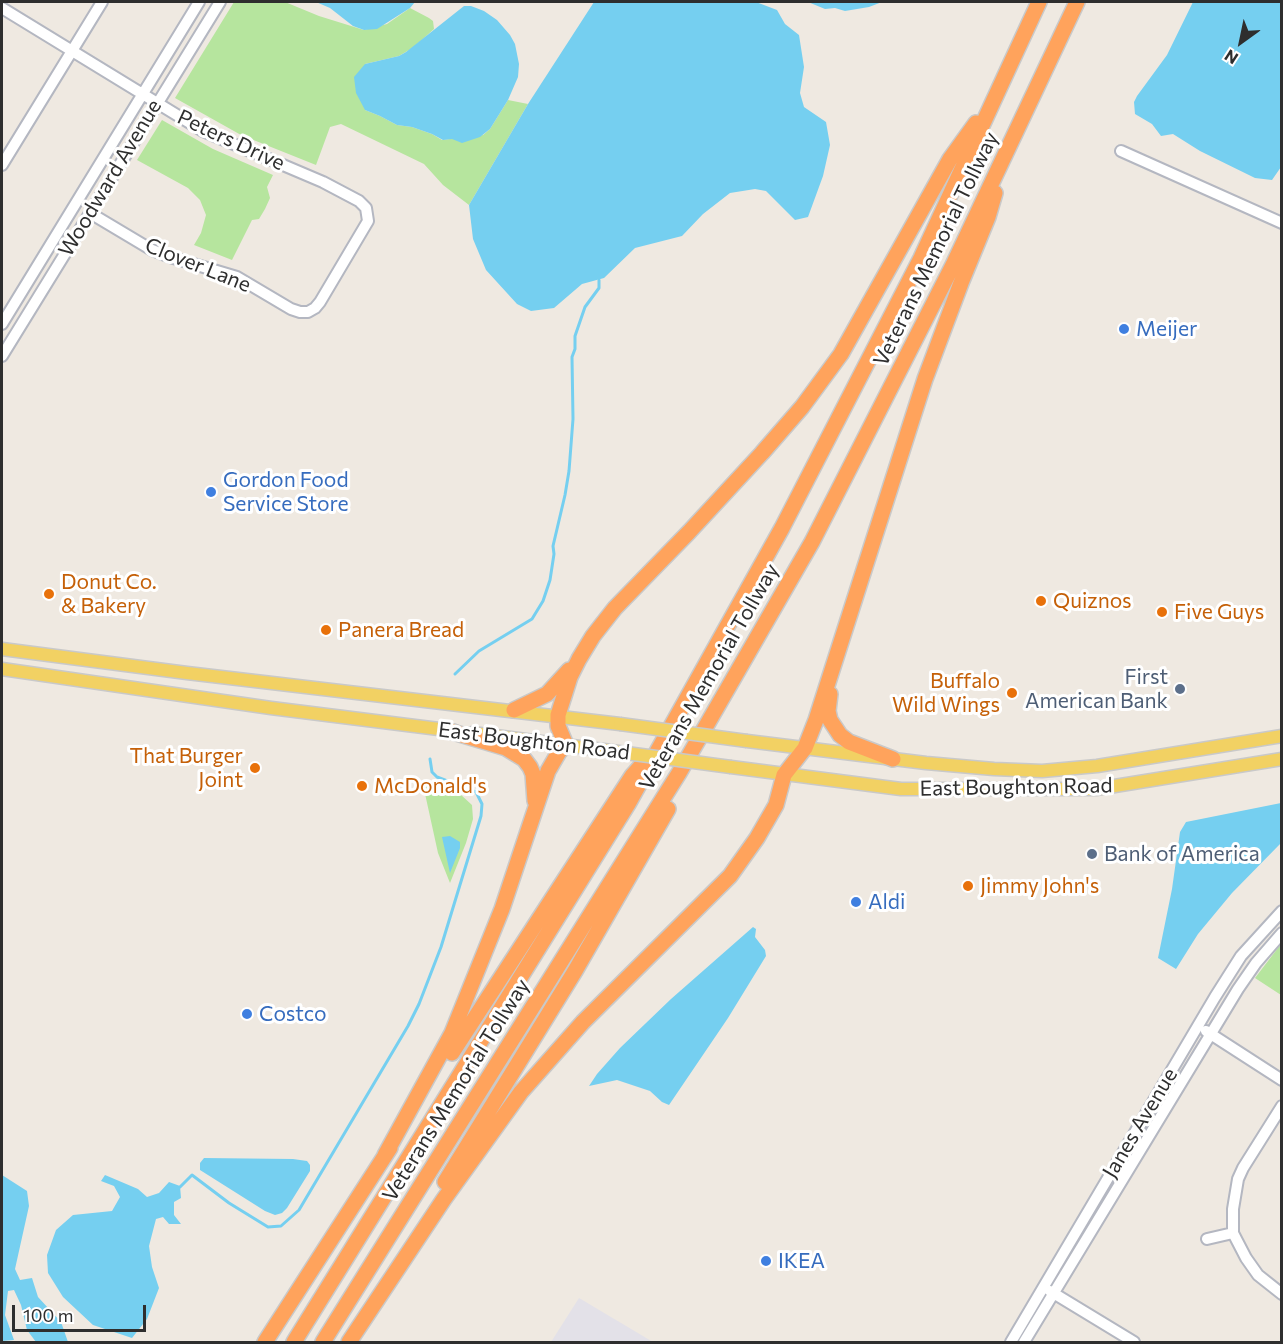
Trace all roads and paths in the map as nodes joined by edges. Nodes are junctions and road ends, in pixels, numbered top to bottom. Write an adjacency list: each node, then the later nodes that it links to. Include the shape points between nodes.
1 (102, 2): 7 (street)
2 (199, 2): 8 (street, Woodward Avenue)
3 (220, 2): 10 (street, Woodward Avenue)
4 (1039, 2): 9 (highway, Veterans Memorial Tollway)
5 (1077, 2): 11 (highway, Veterans Memorial Tollway)
6 (2, 8): 7 (street, Peters Drive)
7 (72, 51): 8 (street, Peters Drive); 13 (street)
8 (142, 94): 10 (street, Peters Drive); 17 (street, Woodward Avenue)
9 (996, 94): 20 (highway, via 950,159 841,354 802,407 608,616); 27 (highway, Veterans Memorial Tollway, via 921,258 814,466)
10 (156, 103): 14 (street, Woodward Avenue); 16 (street, Peters Drive, via 221,139 338,189 366,208 368,221 320,302)
11 (1008, 150): 22 (highway, via 988,217 925,379); 32 (highway, Veterans Memorial Tollway, via 812,542)
12 (1121, 151): 15 (street)
13 (2, 165)
14 (90, 213): 16 (street, Clover Lane, via 152,250 237,277 291,309); 18 (street, Woodward Avenue)
15 (1281, 223)
16 (308, 312)
17 (2, 324)
18 (2, 356)
19 (2, 649): 23 (main road, East Boughton Road)
20 (579, 659): 23 (highway, via 547,694); 24 (highway)
21 (2, 669): 25 (main road, East Boughton Road)
22 (831, 676): 29 (highway); 30 (highway, via 828,711 834,728 849,742)
23 (514, 710): 24 (main road, East Boughton Road)
24 (558, 715): 28 (highway); 29 (main road, East Boughton Road, bridge)
25 (446, 730): 28 (main road, East Boughton Road); 34 (highway, via 506,748 524,759 533,774)
26 (1281, 736): 30 (main road, East Boughton Road, via 1042,771)
27 (662, 743): 41 (highway, via 632,776); 48 (highway, Veterans Memorial Tollway)
28 (566, 745): 33 (main road, East Boughton Road, bridge); 34 (highway, via 552,763)
29 (805, 748): 30 (main road, East Boughton Road); 33 (highway)
30 (893, 759)
31 (1281, 759): 33 (main road, East Boughton Road, via 1096,789 901,789)
32 (679, 773): 46 (highway, via 668,810 639,861); 49 (highway, Veterans Memorial Tollway)
33 (784, 775): 46 (highway, via 776,805 730,876 583,1022 521,1092)
34 (535, 812): 41 (highway, via 453,1034)
35 (1281, 911): 37 (street, Janes Avenue, via 1241,956)
36 (1281, 933): 38 (street, Janes Avenue, via 1244,981)
37 (1199, 1025): 38 (street); 44 (street, Janes Avenue)
38 (1212, 1034): 39 (street); 44 (street, Janes Avenue)
39 (1281, 1080)
40 (1281, 1106): 42 (street, via 1238,1179)
41 (386, 1155): 47 (highway)
42 (1233, 1233): 43 (street); 45 (street, via 1258,1275)
43 (1207, 1239)
44 (1049, 1291): 51 (street, Janes Avenue); 52 (street, Janes Avenue); 53 (street)
45 (1281, 1294)
46 (360, 1324): 50 (highway)
47 (265, 1342)
48 (294, 1342)
49 (323, 1342)
50 (349, 1342)
51 (1011, 1342)
52 (1024, 1342)
53 (1134, 1342)

